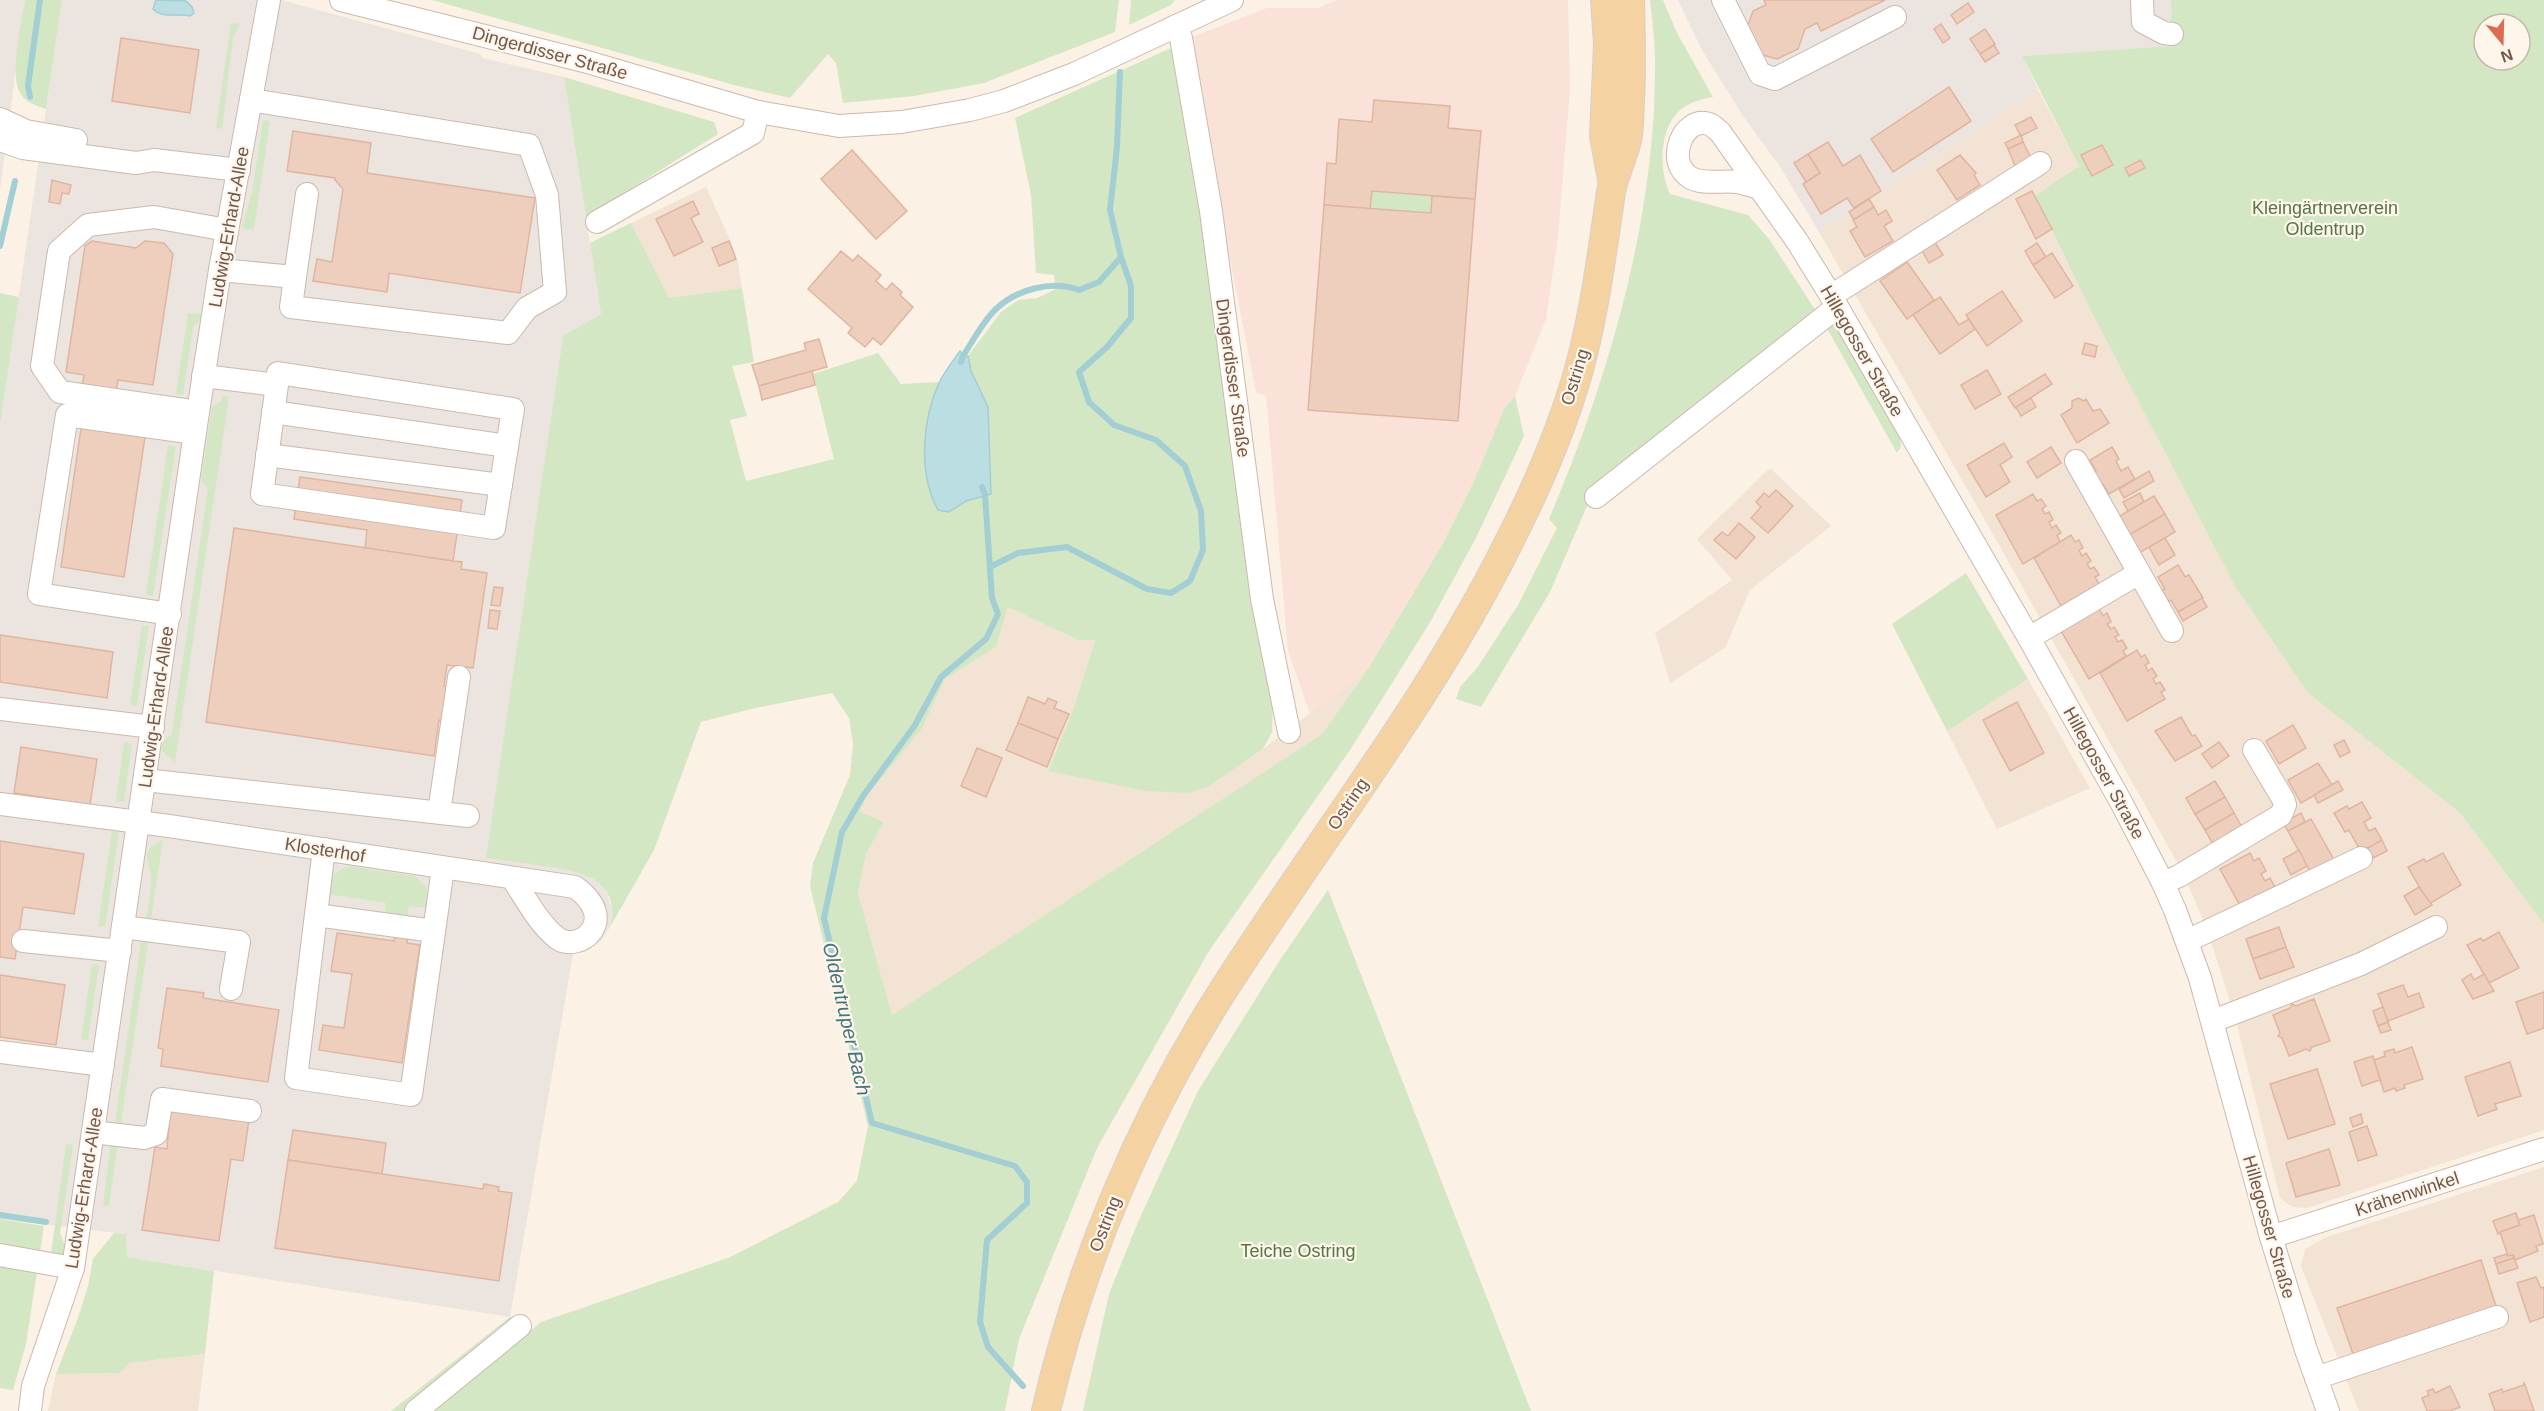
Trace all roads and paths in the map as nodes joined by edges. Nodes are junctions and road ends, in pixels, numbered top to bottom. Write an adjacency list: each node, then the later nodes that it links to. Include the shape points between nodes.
1 (269, 0): 11 (street, Ludwig-Erhard-Allee)
2 (341, 0): 12 (street, Dingerdisser Straße, via 584,61)
3 (1232, 0): 9 (street, Dingerdisser Straße)
4 (1605, 0): 18 (main road, Ostring, via 1608,44 1604,136)
5 (1630, 0): 18 (main road, Ostring, via 1628,139)
6 (1724, 0): 8 (street, via 1760,74 1775,79)
7 (2142, 0): 10 (street, via 2143,22)
8 (1894, 17)
9 (1176, 26): 12 (street, Dingerdisser Straße, via 1041,88 940,116 872,126 839,126); 42 (street, Dingerdisser Straße, via 1211,212 1262,599)
10 (2172, 34)
11 (251, 100): 17 (street, Ludwig-Erhard-Allee); 24 (street, via 529,145 547,195 555,292 527,308 508,333 291,307)
12 (758, 112): 21 (street, via 753,133)
13 (0, 119): 15 (street, via 26,131 144,151)
14 (0, 140): 15 (street, via 23,148 136,163)
15 (154, 160): 17 (street)
16 (2040, 163): 25 (street)
17 (239, 170): 22 (street, Ludwig-Erhard-Allee)
18 (1613, 184): 76 (main road, Ostring, via 1582,358 1541,471 1510,540 1438,669 1223,989 1185,1053 1151,1119 1094,1253 1069,1324)
19 (1759, 188): 25 (street, Hillegosser Straße)
20 (307, 194): 24 (street)
21 (597, 222)
22 (227, 230): 23 (street, Ludwig-Erhard-Allee); 29 (street, via 154,217 88,225 59,251 42,366 60,392)
23 (220, 270): 24 (street); 26 (street, Ludwig-Erhard-Allee)
24 (296, 277)
25 (1834, 301): 34 (street); 38 (street, Hillegosser Straße)
26 (203, 376): 27 (street); 29 (street, Ludwig-Erhard-Allee)
27 (277, 386): 28 (street); 30 (street, via 278,374 513,409)
28 (273, 412): 30 (street); 31 (street)
29 (196, 422): 36 (street, Ludwig-Erhard-Allee); 36 (street, via 67,415 39,594)
30 (507, 446): 33 (street)
31 (267, 455): 33 (street); 33 (street, via 262,494 494,528)
32 (2076, 461): 35 (street)
33 (501, 485)
34 (1596, 497)
35 (2139, 573): 37 (street); 38 (street)
36 (170, 614): 41 (street, Ludwig-Erhard-Allee)
37 (2172, 631)
38 (2029, 638): 53 (street, Hillegosser Straße)
39 (459, 677): 46 (street)
40 (0, 709): 41 (street)
41 (153, 727): 44 (street, Ludwig-Erhard-Allee)
42 (1289, 732)
43 (2254, 750): 53 (street, via 2283,799 2281,815)
44 (145, 780): 46 (street); 48 (street, Ludwig-Erhard-Allee)
45 (0, 804): 48 (street, Klosterhof)
46 (439, 813): 47 (street)
47 (468, 816)
48 (138, 822): 49 (street, Klosterhof); 55 (street, Ludwig-Erhard-Allee)
49 (324, 849): 51 (street, Klosterhof); 54 (street)
50 (2361, 858): 59 (street)
51 (443, 868): 52 (street, Klosterhof); 57 (street)
52 (512, 878)
53 (2163, 883): 59 (street, Hillegosser Straße)
54 (316, 915): 57 (street); 57 (street, via 296,1078 411,1095)
55 (123, 927): 60 (street, Ludwig-Erhard-Allee); 61 (street, via 239,942)
56 (2436, 927): 62 (street, via 2361,964)
57 (434, 931)
58 (23, 941): 60 (street)
59 (2187, 941): 62 (street, Hillegosser Straße)
60 (120, 951): 64 (street, Ludwig-Erhard-Allee)
61 (231, 989)
62 (2213, 1021): 68 (street, Hillegosser Straße)
63 (0, 1052): 64 (street)
64 (103, 1065): 66 (street, Ludwig-Erhard-Allee)
65 (250, 1111): 66 (street, via 162,1099 156,1134 144,1138)
66 (93, 1132): 70 (street, Ludwig-Erhard-Allee)
67 (2541, 1157): 68 (street, Krähenwinkel)
68 (2271, 1237): 73 (street, Hillegosser Straße)
69 (0, 1255): 70 (street)
70 (73, 1268): 74 (street, Ludwig-Erhard-Allee, via 33,1386)
71 (2497, 1317): 73 (street)
72 (520, 1326): 75 (street)
73 (2316, 1378): 77 (street, Hillegosser Straße)
74 (30, 1411)
75 (416, 1411)
76 (1046, 1411)
77 (2328, 1411)

